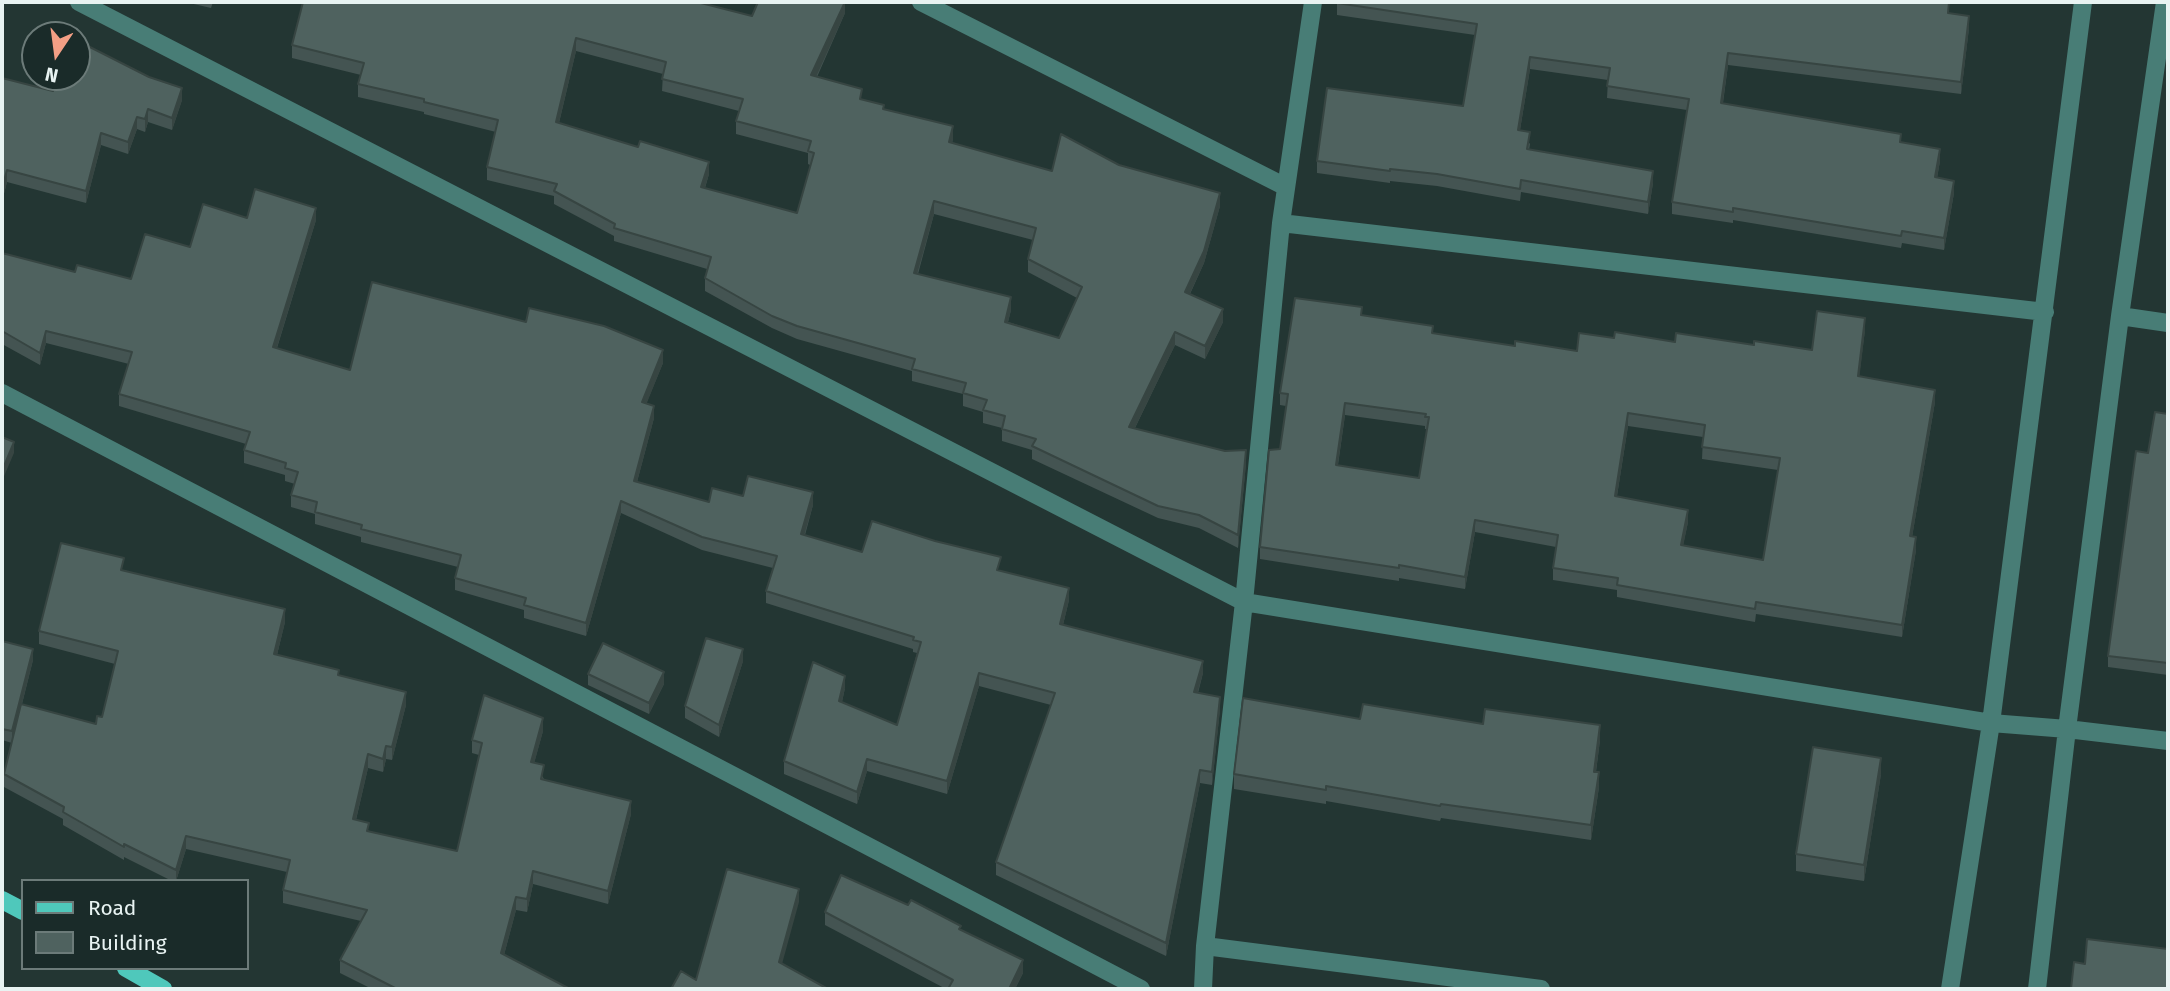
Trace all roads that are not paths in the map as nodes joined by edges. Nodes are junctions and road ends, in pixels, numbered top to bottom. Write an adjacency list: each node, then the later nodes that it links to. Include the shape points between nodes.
1 (79, 2): 12 (street)
2 (921, 2): 6 (street)
3 (1313, 2): 6 (street)
4 (2083, 2): 8 (street)
5 (2165, 2): 9 (street)
6 (1286, 187): 7 (street)
7 (1281, 223): 8 (street); 12 (street)
8 (2045, 312): 13 (street)
9 (2120, 316): 10 (street); 14 (street)
10 (2168, 323)
11 (2, 393): 21 (street)
12 (1244, 602): 13 (street); 18 (street)
13 (1991, 723): 14 (street); 24 (street)
14 (2067, 729): 15 (street); 25 (street)
15 (2168, 741)
16 (2, 900): 17 (main road)
17 (21, 910)
18 (1205, 946): 22 (street); 23 (street)
19 (130, 970): 20 (main road)
20 (163, 989)
21 (1141, 989)
22 (1203, 989)
23 (1541, 989)
24 (1950, 989)
25 (2037, 989)

